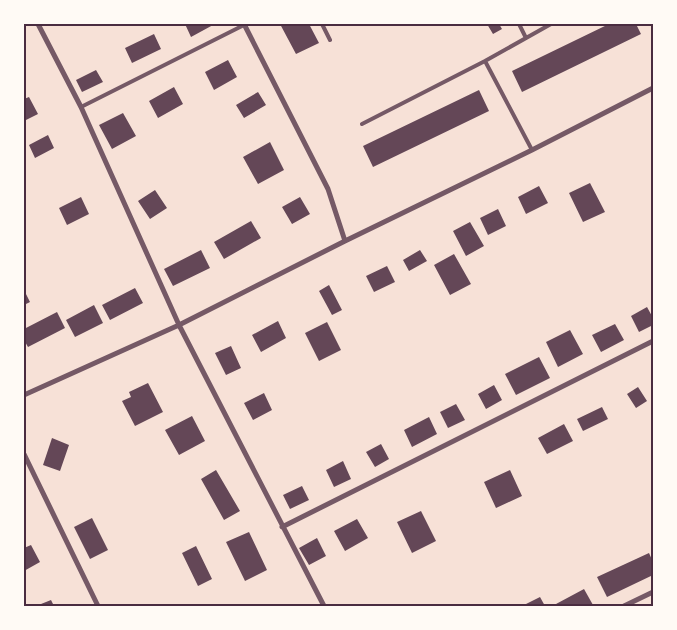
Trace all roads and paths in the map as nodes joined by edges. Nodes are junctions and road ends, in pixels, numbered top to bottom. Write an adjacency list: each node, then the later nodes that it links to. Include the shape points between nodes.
1 (38, 24): 10 (street)
2 (244, 24): 10 (lane); 13 (street, via 328,189)
3 (322, 24): 7 (lane)
4 (519, 24): 6 (lane)
5 (551, 24): 6 (lane)
6 (526, 38): 8 (lane)
7 (330, 40)
8 (485, 61): 11 (lane); 12 (lane)
9 (653, 88): 12 (street)
10 (81, 107): 14 (street)
11 (362, 124)
12 (532, 150): 13 (street)
13 (345, 241): 14 (street)
14 (178, 325): 16 (street); 18 (street)
15 (653, 341): 18 (street)
16 (24, 395)
17 (24, 454): 20 (street)
18 (282, 527): 21 (street)
19 (653, 592): 22 (street)
20 (98, 606)
21 (324, 606)
22 (624, 606)

